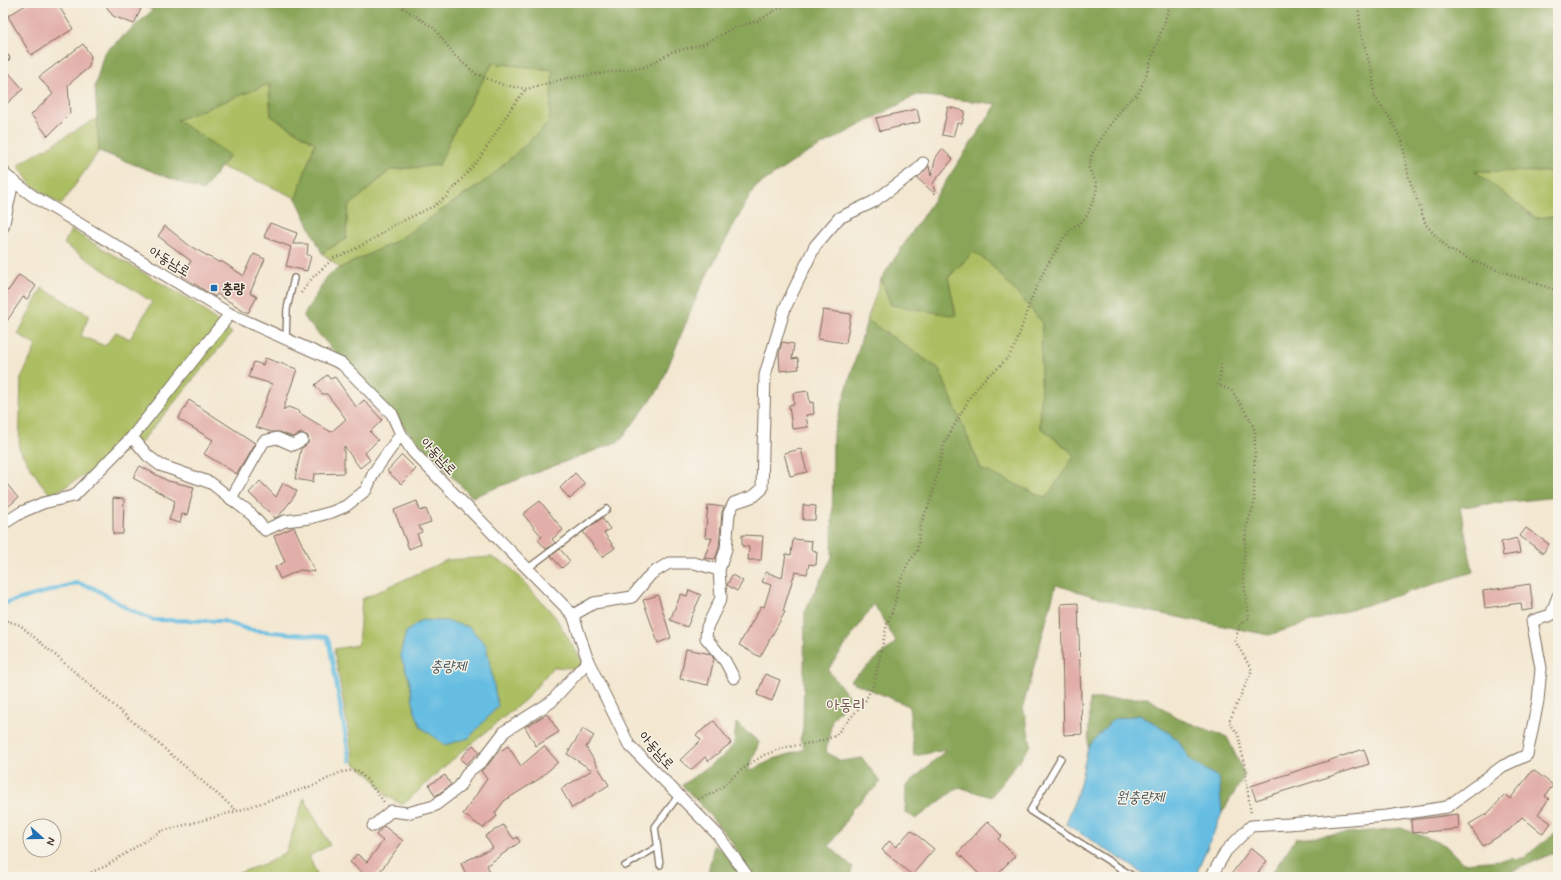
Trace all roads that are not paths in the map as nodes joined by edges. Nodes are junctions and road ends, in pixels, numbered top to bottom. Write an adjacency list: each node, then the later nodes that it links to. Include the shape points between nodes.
1 (923, 163): 14 (street, via 873,202 839,218 815,246 786,308 765,375 762,488 754,496 734,503 729,513 726,549)
2 (6, 176): 3 (street); 5 (street, 아동남로, via 33,196)
3 (3, 227)
4 (294, 278): 6 (lane, via 287,309)
5 (230, 314): 6 (street, 아동남로); 8 (street)
6 (286, 339): 7 (street, 아동남로, via 342,364 392,414)
7 (401, 434): 10 (street, via 374,472 366,490 346,506 332,512 285,521 265,530 252,515); 13 (street, 아동남로, via 413,452)
8 (132, 437): 10 (street, via 148,456 160,464 211,483); 12 (street, via 74,496 43,503)
9 (302, 440): 10 (street, via 293,445 277,438 264,442)
10 (231, 499)
11 (607, 509): 13 (lane)
12 (3, 523)
13 (527, 569): 16 (street, 아동남로)
14 (719, 570): 16 (street, via 694,563 669,564 651,574 632,597 594,603); 18 (street, via 721,598 707,627 706,638 725,661)
15 (1558, 596): 27 (street, via 1551,616 1532,621 1541,668 1538,701 1527,755 1503,766 1446,807 1388,816 1250,826 1226,851)
16 (573, 615): 17 (street, 아동남로)
17 (588, 661): 20 (street, 아동남로, via 629,745); 21 (street, via 550,702 506,731 482,761 468,772 459,787 434,806 407,813 390,811)
18 (734, 678)
19 (1061, 758): 26 (lane, via 1030,811)
20 (682, 797): 22 (lane, via 655,827); 25 (street, 아동남로, via 718,835)
21 (373, 826)
22 (657, 847): 23 (lane); 24 (lane)
23 (660, 865)
24 (625, 866)
25 (748, 877)
26 (1134, 877)
27 (1211, 877)

